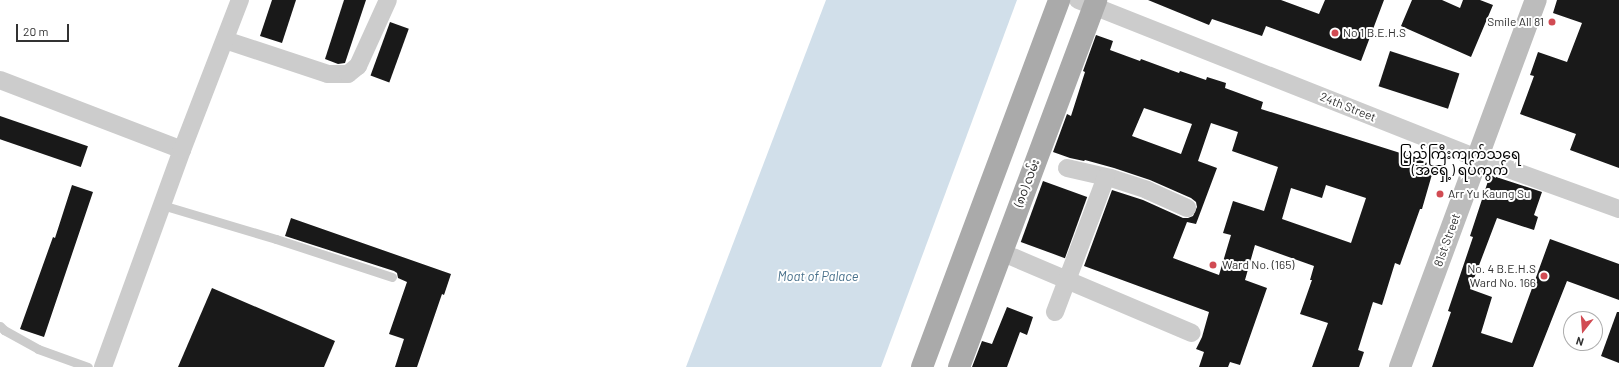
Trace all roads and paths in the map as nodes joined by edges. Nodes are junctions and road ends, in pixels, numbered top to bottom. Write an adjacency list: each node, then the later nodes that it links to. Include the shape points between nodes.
1 (240, 0): 6 (street)
2 (388, 0): 6 (street, via 358,66 348,74 328,74)
3 (1059, 0): 23 (main road)
4 (1536, 0): 9 (street, 81st Street)
5 (1089, 2): 9 (street, 24th Street); 15 (main road, (၈၀) လမ်း)
6 (225, 40): 8 (street)
7 (0, 80): 8 (street)
8 (182, 150): 12 (street)
9 (1478, 158): 14 (street, 24th Street); 25 (street, 81st Street)
10 (1067, 168): 11 (street)
11 (1106, 177): 13 (street, via 1148,190); 17 (street)
12 (162, 205): 16 (lane); 22 (street)
13 (1187, 208)
14 (1619, 209)
15 (1000, 252): 17 (street); 24 (main road, (၈၀) လမ်း)
16 (392, 277)
17 (1067, 281): 18 (street); 20 (street)
18 (1055, 312)
19 (0, 326): 21 (lane, via 38,349)
20 (1192, 332)
21 (88, 367)
22 (103, 367)
23 (922, 367)
24 (959, 367)
25 (1400, 367)

